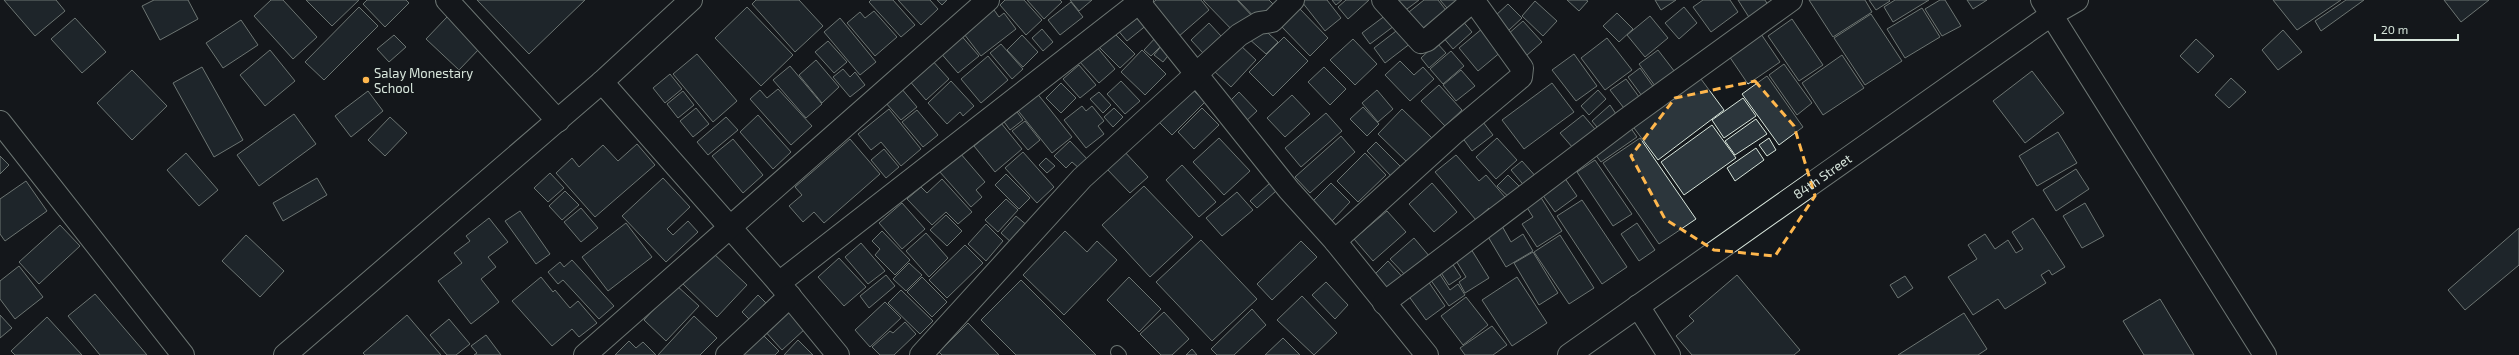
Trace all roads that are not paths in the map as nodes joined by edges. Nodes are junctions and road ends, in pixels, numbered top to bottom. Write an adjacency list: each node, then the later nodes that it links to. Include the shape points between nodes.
1 (447, 0): 12 (street)
2 (691, 0): 11 (street)
3 (988, 0): 14 (street)
4 (1293, 0): 10 (street, via 1272,21 1259,23 1239,35 1206,63)
5 (1383, 0): 15 (street, via 1421,42 1427,40 1472,2 1476,4 1523,73)
6 (1791, 0): 17 (street, via 1624,121)
7 (2077, 0): 9 (street, 84th Street)
8 (1139, 1): 10 (street); 16 (street)
9 (2047, 7): 18 (street, 84th Street); 28 (street)
10 (1196, 76): 15 (street, via 1289,190); 24 (street, via 1082,178)
11 (602, 82): 12 (street); 14 (street)
12 (558, 121): 20 (street)
13 (0, 122): 19 (street)
14 (731, 229): 16 (street); 21 (street)
15 (1335, 241): 17 (street)
16 (785, 290): 22 (street); 23 (street)
17 (1384, 303): 25 (street)
18 (1638, 306): 26 (street, 84th Street); 27 (street)
19 (183, 355)
20 (285, 355)
21 (586, 355)
22 (727, 355)
23 (838, 355)
24 (921, 355)
25 (1427, 355)
26 (1569, 355)
27 (1669, 355)
28 (2265, 355)

